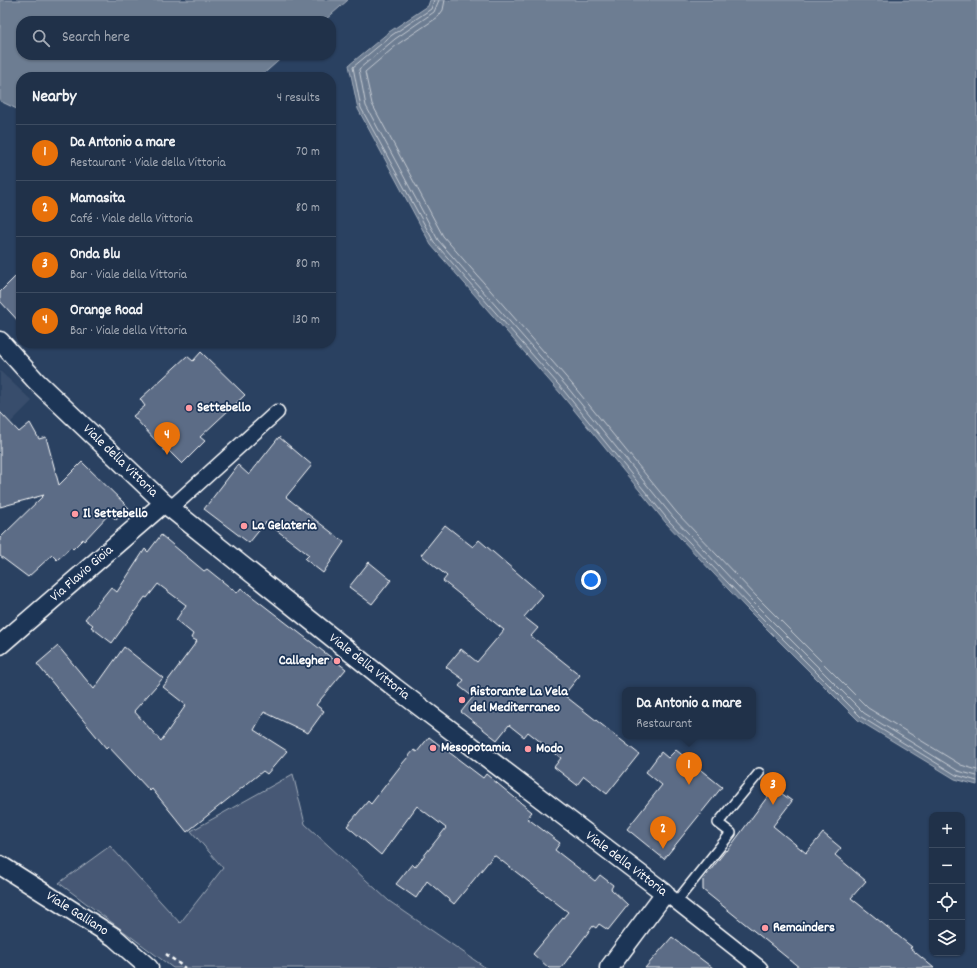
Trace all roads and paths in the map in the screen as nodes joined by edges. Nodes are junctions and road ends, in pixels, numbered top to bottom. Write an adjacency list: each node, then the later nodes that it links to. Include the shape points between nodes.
1 (0, 341): 3 (street, Viale della Vittoria, via 36,381)
2 (277, 412): 3 (street)
3 (167, 505): 4 (street, Via Flavio Gioia); 7 (street, Viale della Vittoria, via 394,687)
4 (0, 645)
5 (759, 773): 7 (lane, via 718,823 731,833)
6 (0, 865): 8 (street, Viale Galliano, via 114,937)
7 (671, 897): 9 (street); 10 (street, Viale della Vittoria)
8 (149, 968)
9 (609, 968)
10 (760, 968)

